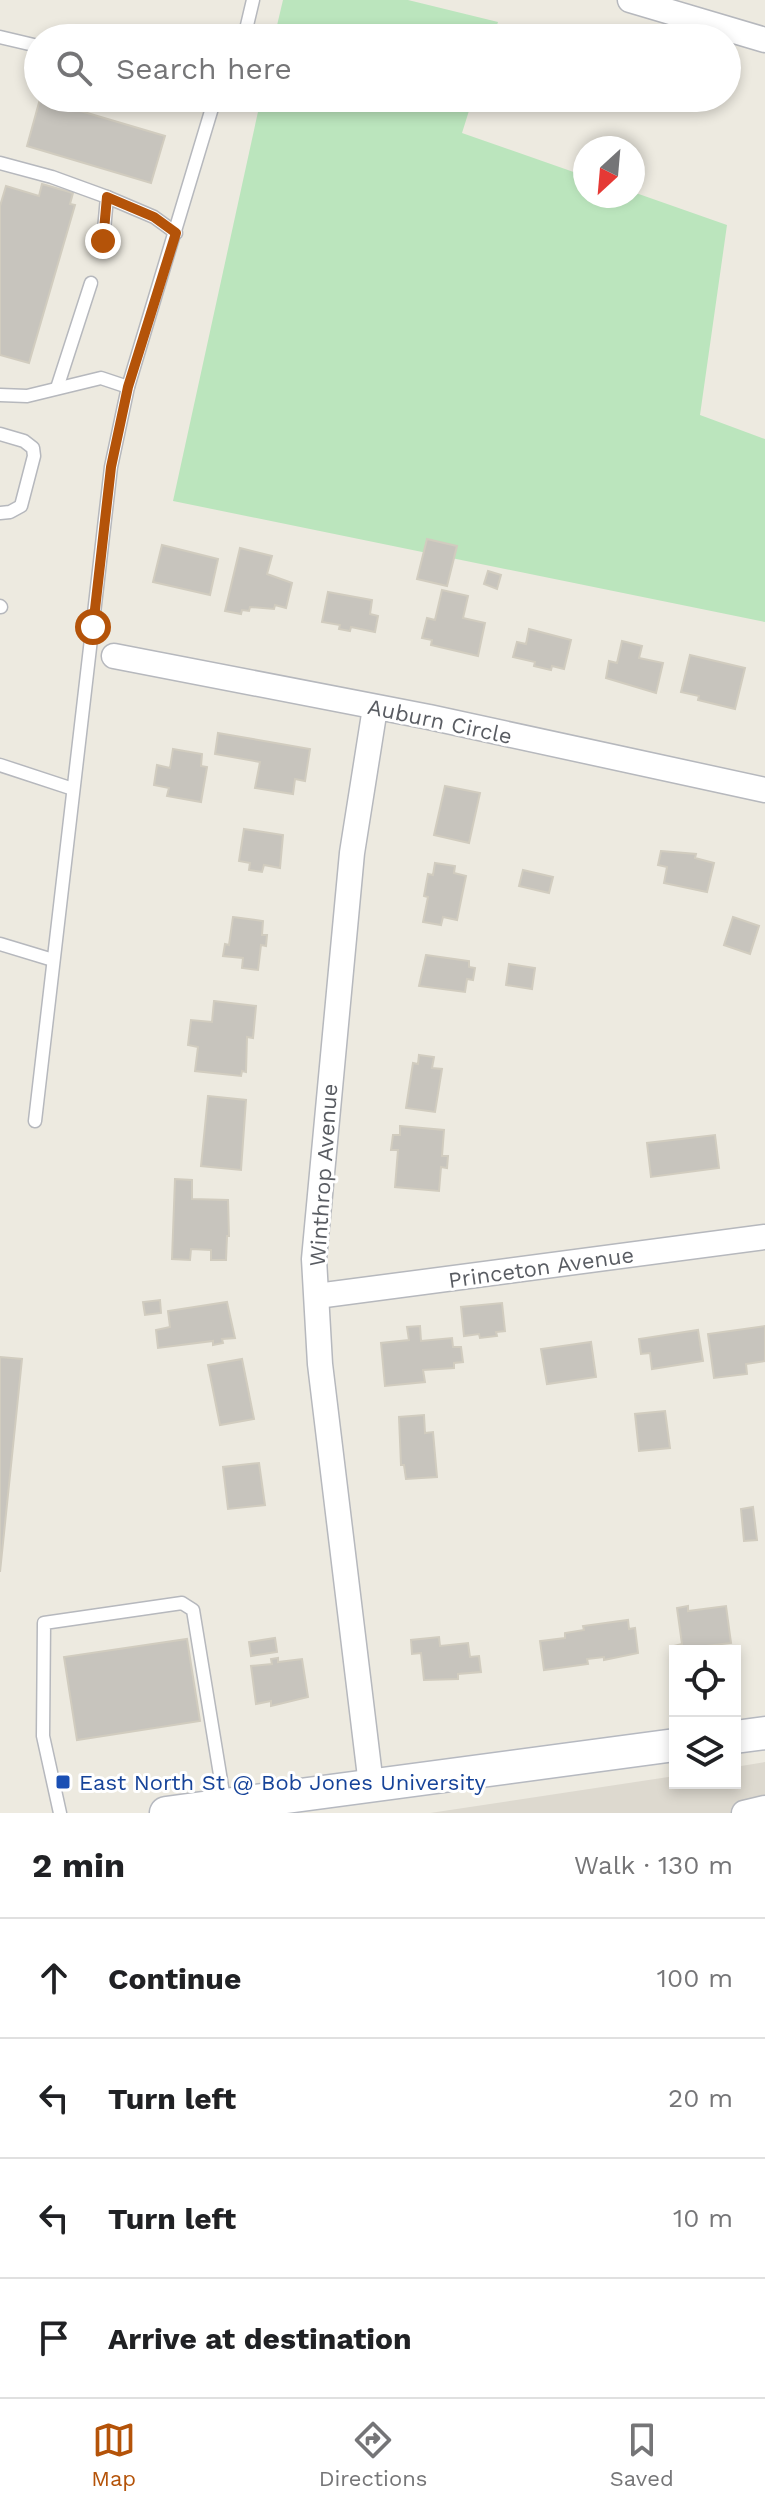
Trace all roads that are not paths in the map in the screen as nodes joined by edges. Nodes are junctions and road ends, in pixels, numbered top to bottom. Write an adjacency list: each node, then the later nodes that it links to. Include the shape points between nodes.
1 (253, 0): 3 (lane)
2 (630, 0): 4 (street)
3 (247, 24)
4 (711, 24)
5 (741, 33): 7 (street)
6 (0, 37): 8 (lane)
7 (765, 40)
8 (24, 43)
9 (211, 112): 12 (lane)
10 (0, 163): 11 (lane)
11 (107, 197): 12 (lane, via 154,217); 13 (lane)
12 (176, 233): 15 (lane)
13 (103, 241)
14 (91, 283): 16 (lane)
15 (128, 387): 16 (lane, via 101,378); 23 (lane, via 111,467)
16 (57, 388): 17 (lane, via 27,396)
17 (0, 395)
18 (0, 434): 19 (lane, via 24,441 34,456 21,506)
19 (0, 513)
20 (114, 656): 21 (street, Auburn Circle)
21 (375, 708): 24 (street, Auburn Circle); 29 (street, Winthrop Avenue, via 352,853 331,1062 314,1259)
22 (0, 765): 23 (lane)
23 (73, 789): 26 (lane)
24 (765, 790)
25 (0, 944): 26 (lane)
26 (53, 960): 27 (lane)
27 (35, 1121)
28 (765, 1237): 29 (street, Princeton Avenue)
29 (317, 1296): 33 (street, Winthrop Avenue, via 320,1364)
30 (765, 1733): 31 (main road)
31 (741, 1736)
32 (669, 1746): 33 (main road)
33 (371, 1785): 34 (main road)
34 (225, 1805): 36 (lane, via 193,1610 182,1603 44,1623 43,1736); 37 (main road)
35 (765, 1808): 38 (street)
36 (60, 1813)
37 (166, 1813)
38 (744, 1813)

